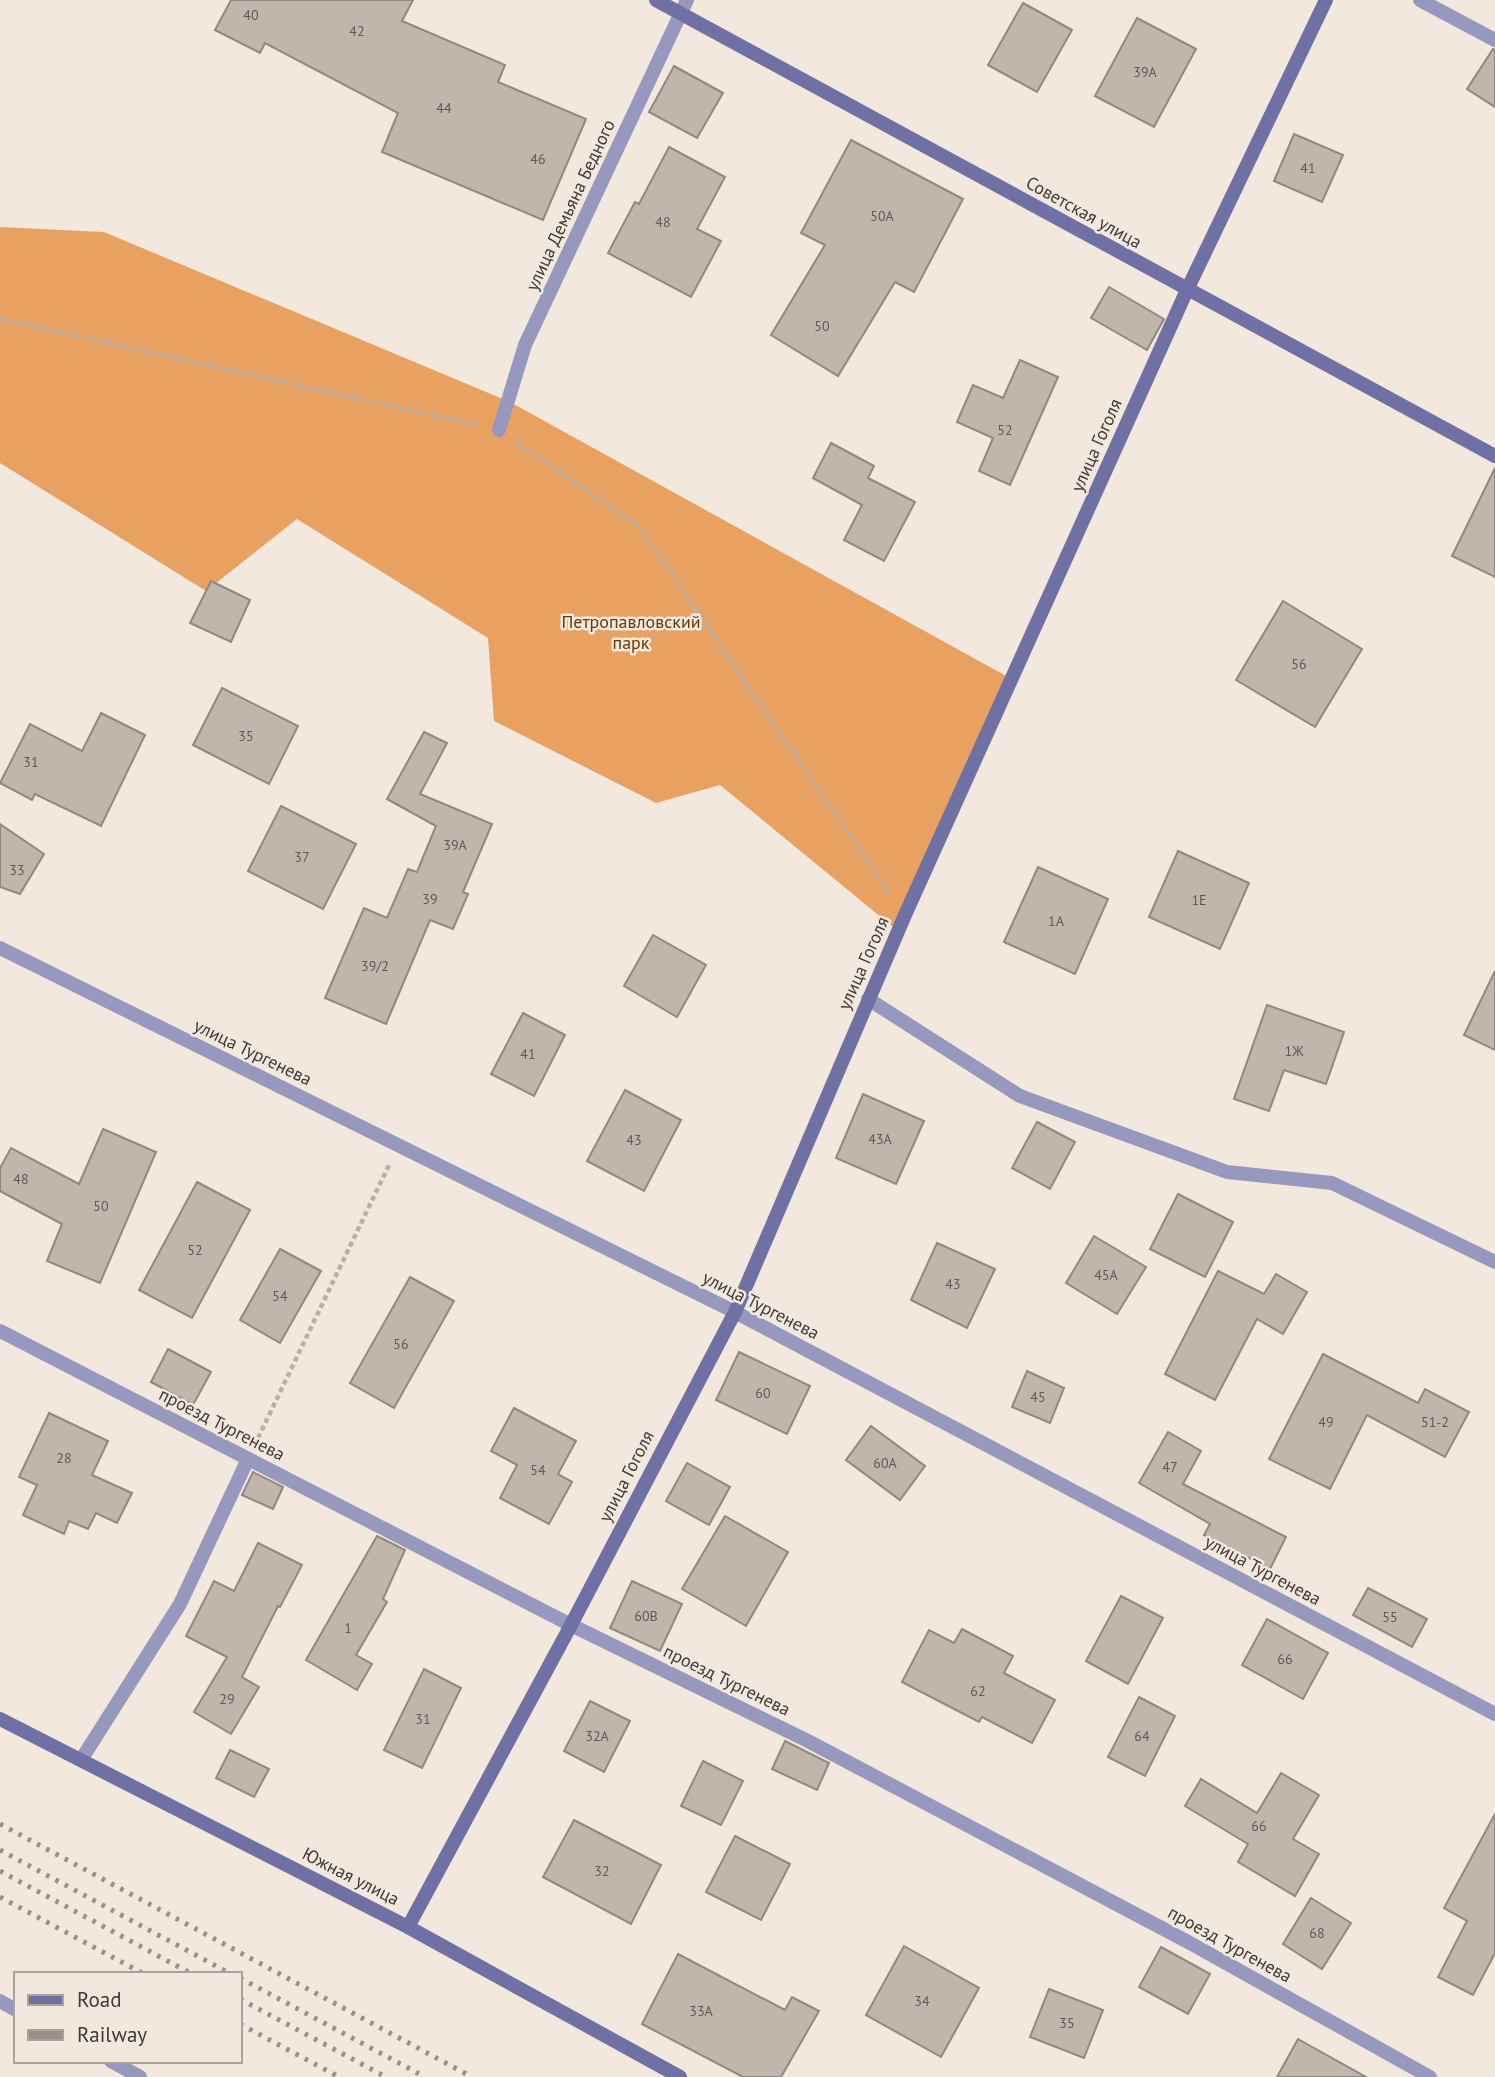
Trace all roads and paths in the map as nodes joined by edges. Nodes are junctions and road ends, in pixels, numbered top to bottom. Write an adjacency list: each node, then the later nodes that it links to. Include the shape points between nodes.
1 (656, 0): 4 (street, Советская улица)
2 (1326, 0): 6 (street, улица Гоголя)
3 (1420, 0): 5 (street)
4 (684, 7): 6 (street, Советская улица); 8 (street, улица Демьяна Бедного, via 525,345)
5 (1495, 40)
6 (1188, 290): 9 (street, Советская улица); 10 (street, улица Гоголя)
7 (0, 319): 8 (path)
8 (499, 430): 10 (path, via 640,528)
9 (1495, 456)
10 (905, 915): 12 (street, улица Гоголя)
11 (0, 948): 13 (street, улица Тургенева)
12 (868, 999): 14 (street, via 1020,1096 1227,1172 1332,1184); 15 (street, улица Гоголя)
13 (398, 1146): 15 (street, улица Тургенева); 17 (path)
14 (1495, 1262)
15 (734, 1312): 18 (street, улица Гоголя); 19 (street, улица Тургенева)
16 (0, 1331): 17 (street, проезд Тургенева)
17 (248, 1459): 18 (street, проезд Тургенева); 21 (street, via 180,1604)
18 (571, 1625): 22 (street, улица Гоголя); 26 (street, проезд Тургенева, via 808,1741 1201,1949)
19 (1495, 1714)
20 (0, 1719): 21 (street, Южная улица)
21 (81, 1760): 22 (street, Южная улица)
22 (408, 1927): 25 (street, Южная улица)
23 (115, 2063): 24 (street)
24 (140, 2077)
25 (680, 2077)
26 (1430, 2077)

